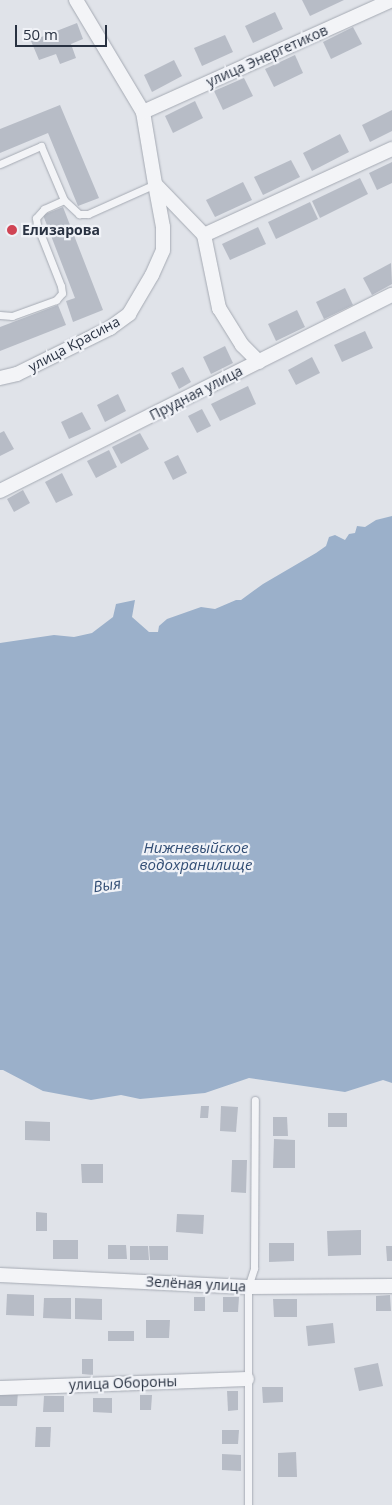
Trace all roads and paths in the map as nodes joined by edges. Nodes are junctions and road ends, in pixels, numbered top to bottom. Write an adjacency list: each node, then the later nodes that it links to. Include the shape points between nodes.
1 (76, 0): 3 (street)
2 (392, 0): 3 (street, улица Энергетиков)
3 (143, 112): 6 (street, улица Красина)
4 (392, 149): 8 (street)
5 (0, 164): 7 (lane, via 41,146)
6 (155, 184): 7 (lane, via 88,214 79,214); 8 (street); 12 (street, улица Красина, via 164,227 163,250 129,314 110,328 17,374)
7 (64, 200): 10 (lane, via 44,209 36,218 61,286 60,297 12,316)
8 (204, 236): 11 (street, via 219,308 242,345)
9 (392, 295): 11 (street, Прудная улица)
10 (0, 315)
11 (259, 362): 13 (street, Прудная улица)
12 (0, 378)
13 (0, 491)
14 (255, 1100): 17 (lane, via 254,1268)
15 (0, 1275): 17 (street, Зелёная улица)
16 (392, 1286): 17 (street, Зелёная улица)
17 (248, 1287): 18 (lane)
18 (247, 1379): 19 (street, улица Обороны); 20 (lane)
19 (0, 1388)
20 (248, 1505)

